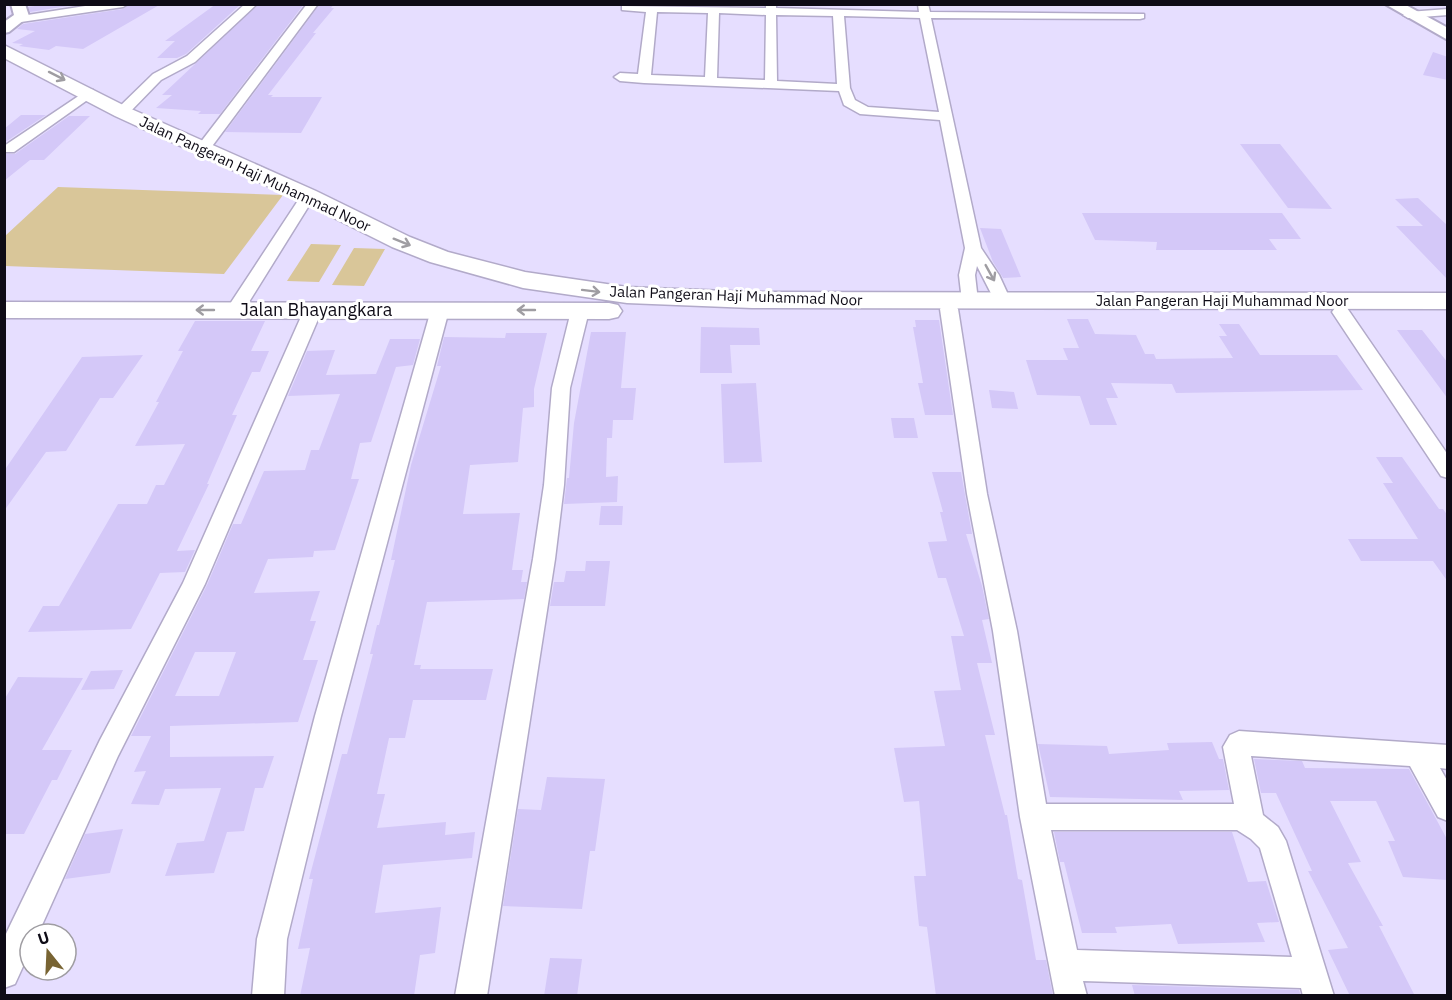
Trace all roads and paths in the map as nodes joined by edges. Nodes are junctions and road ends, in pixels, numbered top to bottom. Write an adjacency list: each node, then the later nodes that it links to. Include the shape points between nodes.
1 (123, 4): 10 (street)
2 (252, 4): 24 (street, via 191,59 157,77)
3 (313, 4): 27 (street)
4 (1392, 4): 13 (main road)
5 (626, 8): 7 (street)
6 (771, 8): 8 (street); 11 (street); 21 (street)
7 (652, 9): 8 (street); 19 (street)
8 (714, 10): 20 (street)
9 (923, 10): 11 (street); 14 (street); 25 (street)
10 (19, 12): 15 (main road)
11 (838, 12): 22 (street)
12 (1448, 12): 13 (street)
13 (1408, 15): 16 (main road)
14 (1140, 16)
15 (4, 29)
16 (1448, 35)
17 (4, 50): 23 (main road, Jalan Pangeran Haji Muhammad Noor, one-way to 23)
18 (620, 77): 19 (street)
19 (644, 79): 20 (street)
20 (711, 81): 21 (street)
21 (771, 84): 22 (street)
22 (843, 88): 25 (street, via 849,102 865,111)
23 (89, 93): 24 (main road, Jalan Pangeran Haji Muhammad Noor); 26 (street)
24 (122, 112): 27 (main road, Jalan Pangeran Haji Muhammad Noor)
25 (946, 116): 29 (street)
26 (9, 149)
27 (202, 150): 28 (main road, Jalan Pangeran Haji Muhammad Noor)
28 (308, 196): 32 (main road, Jalan Pangeran Haji Muhammad Noor, one-way to 32, via 368,227 439,256 523,280 572,289 684,298); 35 (street)
29 (973, 248): 30 (street, one-way to 30); 32 (street)
30 (1004, 301): 32 (main road, Jalan Pangeran Haji Muhammad Noor); 33 (main road, Jalan Pangeran Haji Muhammad Noor)
31 (1448, 301): 33 (main road, Jalan Pangeran Haji Muhammad Noor)
32 (960, 305): 33 (main road, Jalan Pangeran Haji Muhammad Noor); 39 (main road, Jalan Pangeran Haji Muhammad Noor); 46 (street, via 977,494 1005,630)
33 (1106, 306): 41 (main road, Jalan Pangeran Haji Muhammad Noor)
34 (4, 310): 35 (main road, Jalan Bhayangkara, one-way to 34)
35 (235, 310): 36 (main road, Jalan Bhayangkara)
36 (313, 310): 37 (main road, Jalan Bhayangkara); 49 (street, via 194,584 109,748)
37 (440, 310): 38 (main road, Jalan Bhayangkara, one-way to 37); 51 (street, via 328,716 272,939)
38 (580, 311): 39 (main road, Jalan Bhayangkara); 52 (street, via 561,388 544,559)
39 (627, 311)
40 (1448, 311): 41 (main road, Jalan Pangeran Haji Muhammad Noor)
41 (1341, 312): 42 (street)
42 (1448, 471)
43 (1418, 756): 44 (street); 45 (street); 47 (street, via 1239,743 1236,747)
44 (1448, 758)
45 (1448, 808)
46 (1034, 817): 47 (street, via 1237,817); 48 (street)
47 (1251, 821): 50 (street, via 1272,841)
48 (1066, 965): 50 (street); 53 (street)
49 (4, 973)
50 (1315, 984)
51 (268, 996)
52 (471, 996)
53 (1071, 996)

